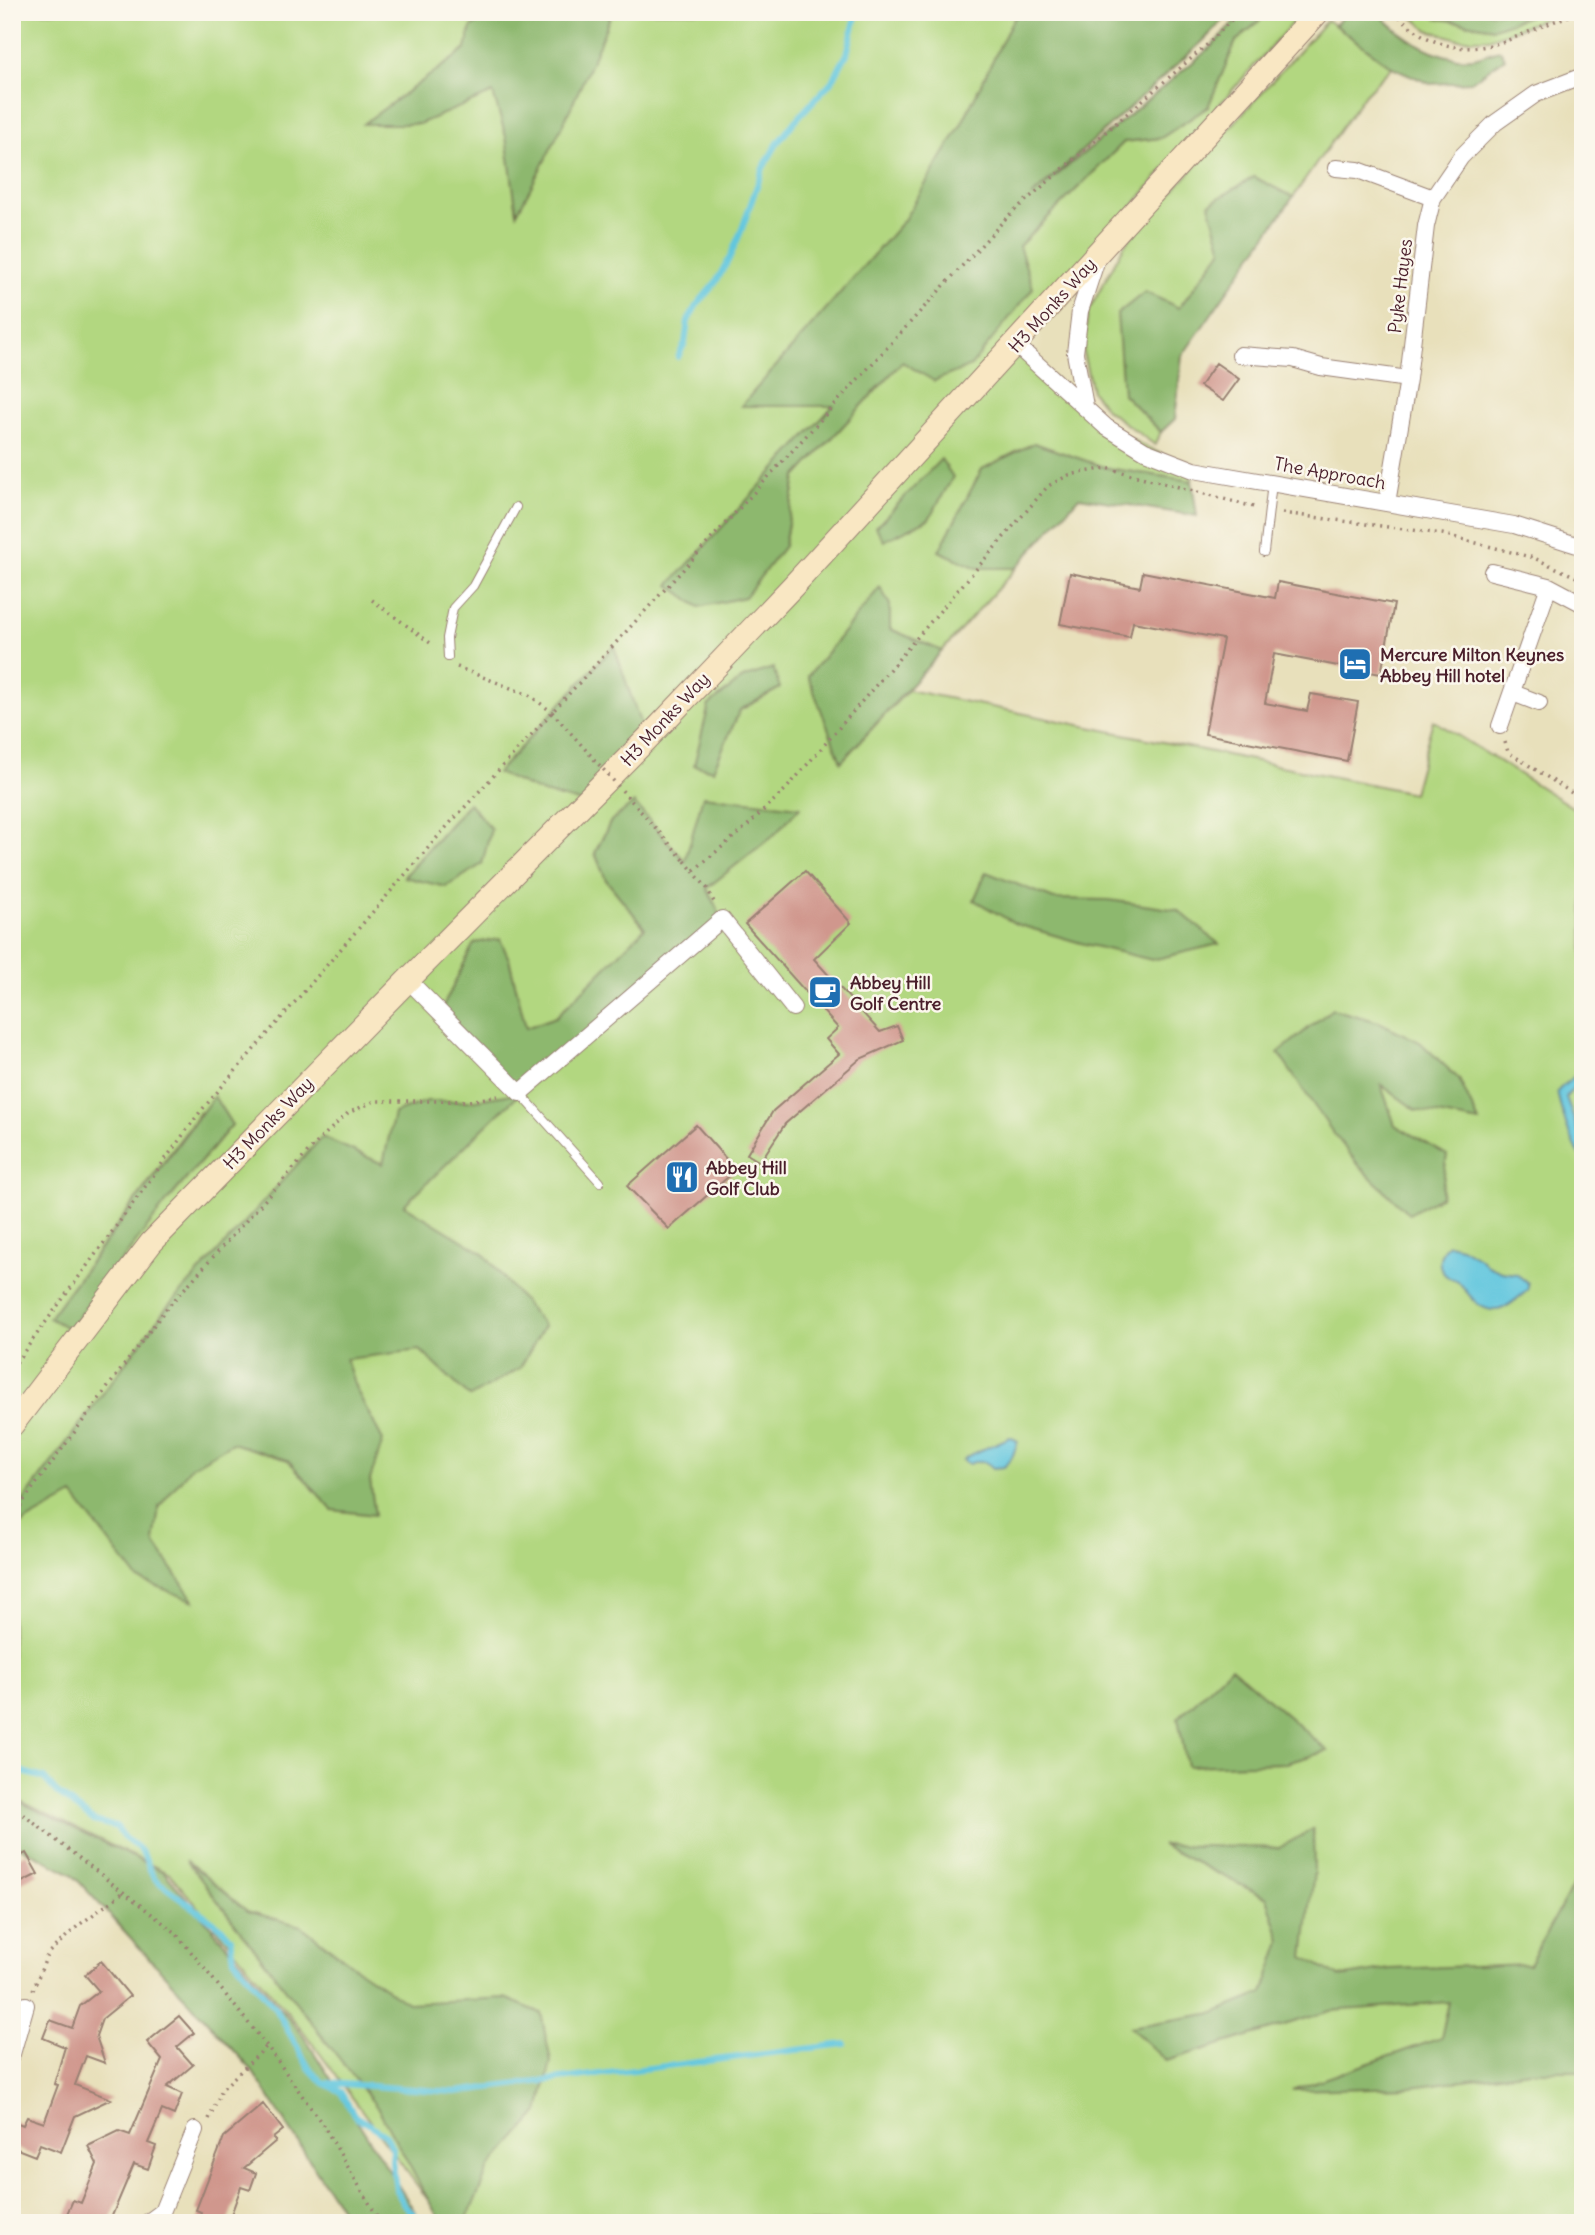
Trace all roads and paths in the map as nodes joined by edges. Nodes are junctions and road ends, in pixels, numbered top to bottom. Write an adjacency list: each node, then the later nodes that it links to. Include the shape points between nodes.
1 (1239, 12): 26 (path, via 1008,216)
2 (1318, 12): 8 (street, H3 Monks Way)
3 (1395, 12): 4 (path, via 1422,35 1443,45 1473,49 1498,45)
4 (1583, 12)
5 (1583, 76): 7 (street, Pyke Hayes, via 1536,94 1494,123 1461,157)
6 (1336, 168): 7 (street, via 1358,170)
7 (1433, 198): 11 (street, Pyke Hayes)
8 (1099, 253): 9 (street, H3 Monks Way); 12 (street, via 1080,311 1075,353)
9 (1016, 345): 12 (street, The Approach); 31 (street, H3 Monks Way, via 646,740)
10 (1240, 355): 11 (street, via 1293,359)
11 (1408, 379): 14 (street, Pyke Hayes)
12 (1085, 406): 13 (street, The Approach, via 1106,427 1145,451 1194,470)
13 (1272, 483): 14 (street, The Approach); 16 (lane)
14 (1387, 503): 17 (street, The Approach, via 1514,525)
15 (516, 507): 23 (lane, via 473,586 453,608)
16 (1269, 511): 18 (lane); 20 (path, via 1442,534 1534,558); 29 (path, via 1107,468 1069,475 1048,486 787,788)
17 (1583, 547)
18 (1264, 552)
19 (1492, 572): 21 (street)
20 (1583, 580)
21 (1549, 586): 22 (street); 24 (street)
22 (1583, 604)
23 (448, 657)
24 (1513, 693): 25 (street); 27 (street)
25 (1539, 703)
26 (552, 712): 29 (path, bridge); 35 (path, via 200,1112)
27 (1500, 726): 28 (path, via 1508,752)
28 (1583, 800)
29 (693, 872): 30 (path, via 707,888)
30 (722, 919): 32 (street); 33 (street)
31 (408, 980): 33 (street); 36 (street, H3 Monks Way, via 151,1243)
32 (793, 1008)
33 (520, 1093): 34 (lane); 37 (path, via 468,1101 375,1101 348,1113 165,1310 22,1503)
34 (600, 1182)
35 (12, 1368)
36 (12, 1425)
37 (12, 1526)
38 (12, 1807): 39 (path)
39 (124, 1892): 40 (path, via 48,1953); 41 (path, via 175,1932)
40 (26, 2005): 42 (street)
41 (267, 2046): 43 (path, via 222,2089 205,2128); 45 (path, via 323,2125)
42 (12, 2054)
43 (195, 2130): 44 (street, via 162,2212)
44 (147, 2223)
45 (381, 2223)

